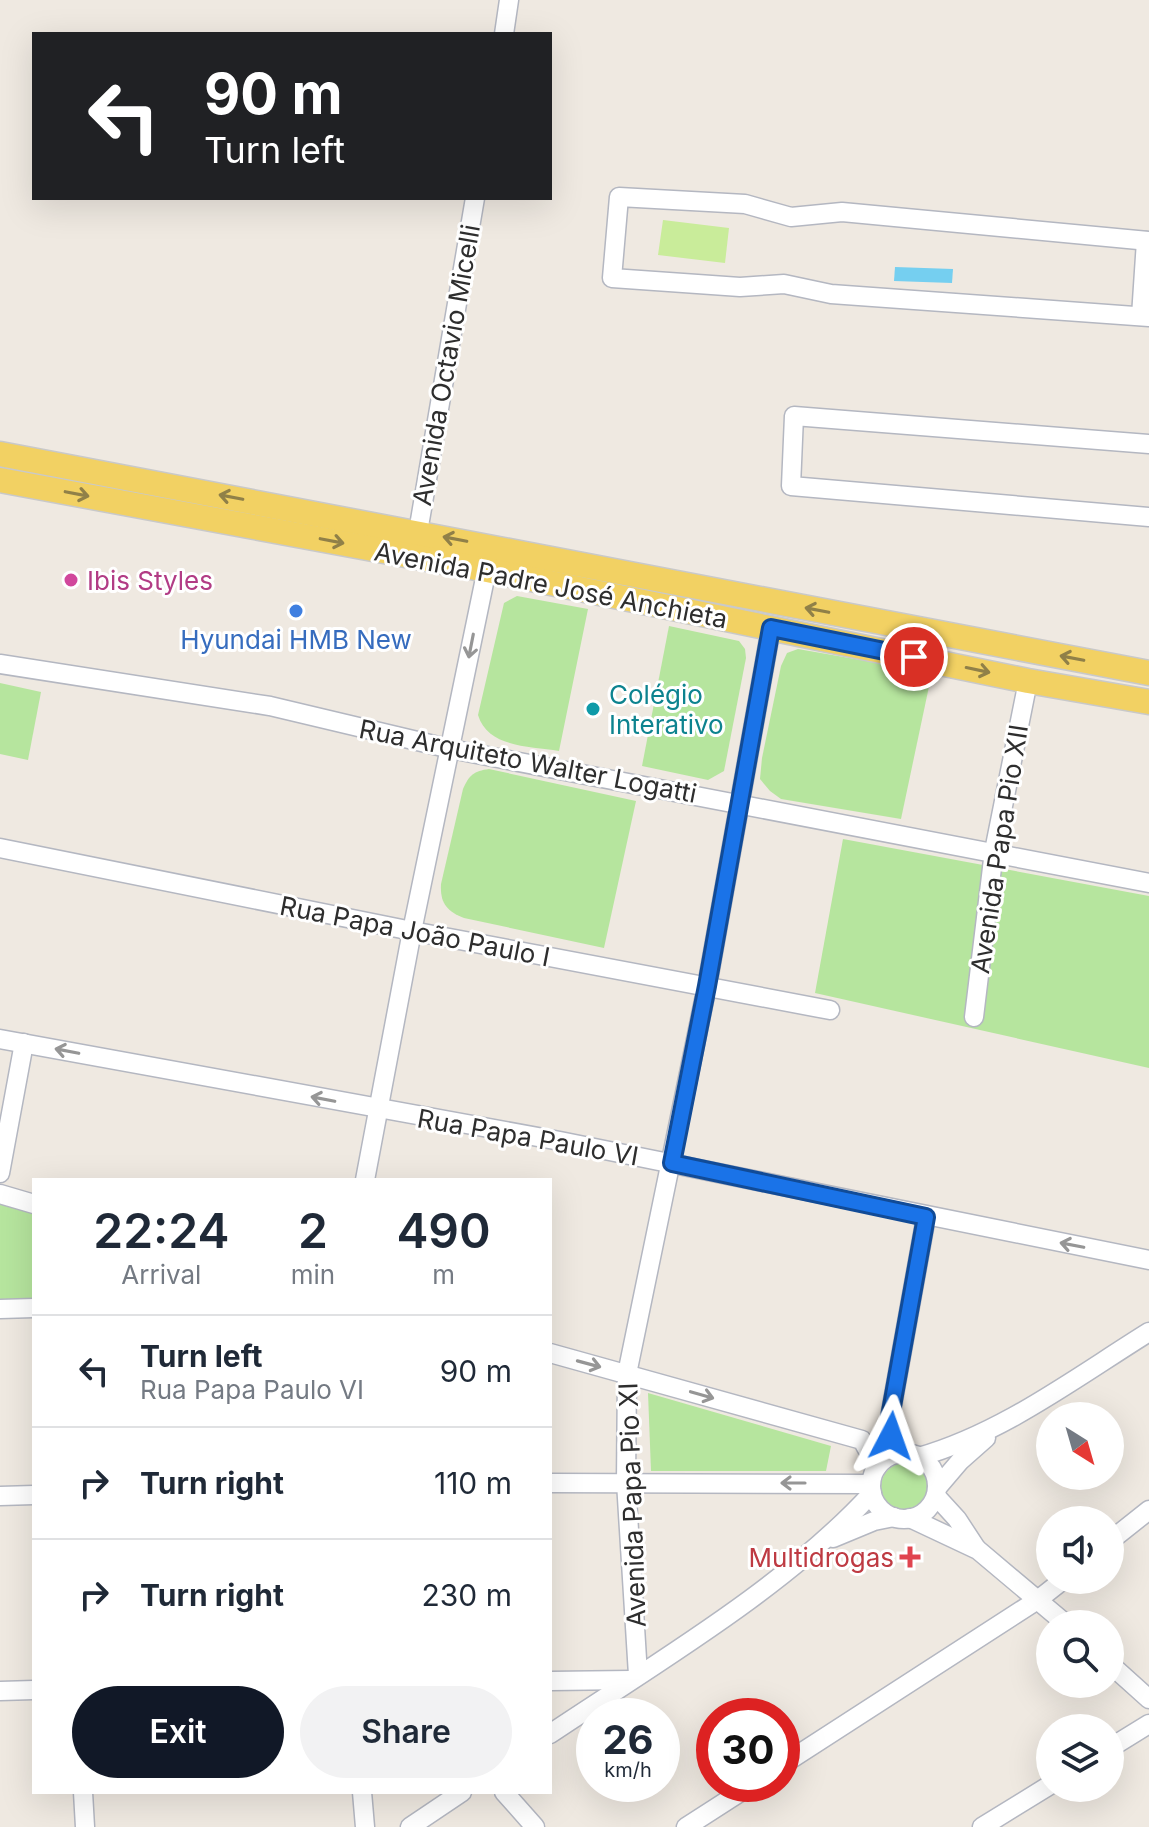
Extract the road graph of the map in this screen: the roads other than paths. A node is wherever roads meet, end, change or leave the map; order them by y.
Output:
1 (509, 0) edge
2 (504, 32) edge
3 (475, 200) edge
4 (1148, 241) edge
5 (1145, 317) edge
6 (1149, 444) edge
7 (0, 454) edge
8 (0, 480) edge
9 (1149, 517) edge
10 (418, 532) junction
11 (489, 558) junction
12 (771, 628) junction
13 (0, 664) edge
14 (1149, 673) edge
15 (1028, 681) junction
16 (1149, 702) edge
17 (451, 749) junction
18 (739, 803) junction
19 (0, 848) edge
20 (994, 851) junction
21 (1149, 883) edge
22 (412, 931) junction
23 (707, 986) junction
24 (830, 1010) dead end
25 (974, 1017) dead end
26 (0, 1039) edge
27 (24, 1043) junction
28 (378, 1110) junction
29 (672, 1163) junction
30 (0, 1173) edge
31 (365, 1178) edge
32 (0, 1194) edge
33 (32, 1203) edge
34 (926, 1217) junction
35 (1149, 1260) edge
36 (32, 1308) edge
37 (0, 1309) edge
38 (1149, 1332) edge
39 (552, 1354) edge
40 (627, 1374) junction
41 (1003, 1423) junction
42 (911, 1455) junction
43 (626, 1482) junction
44 (873, 1482) junction
45 (552, 1483) edge
46 (936, 1492) junction
47 (32, 1495) edge
48 (0, 1496) edge
49 (1149, 1510) edge
50 (902, 1518) junction
51 (1124, 1530) edge
52 (820, 1543) junction
53 (978, 1550) junction
54 (1045, 1594) edge
55 (1039, 1599) junction
56 (1051, 1610) edge
57 (634, 1677) junction
58 (1124, 1677) edge
59 (552, 1681) edge
60 (32, 1690) edge
61 (0, 1691) edge
62 (1149, 1699) edge
63 (1149, 1724) edge
64 (552, 1733) edge
65 (1124, 1739) edge
66 (800, 1753) edge
67 (83, 1794) edge
68 (362, 1794) edge
69 (459, 1794) edge
70 (506, 1794) edge
71 (1036, 1794) edge
72 (725, 1802) edge
73 (85, 1827) edge
74 (365, 1827) edge
75 (410, 1827) edge
76 (535, 1827) edge
77 (686, 1827) edge
78 (982, 1827) edge

1 - 2 street
3 - 10 street, Avenida Octavio Micelli
4 - 5 street
4 - 5 street
6 - 9 street
10 -> 7 main road, Avenida Padre José Anchieta
8 -> 11 main road, Avenida Padre José Anchieta
11 -> 10 main road, Avenida Padre José Anchieta
11 - 12 main road, Avenida Padre José Anchieta
14 -> 11 main road, Avenida Padre José Anchieta
11 -> 17 street
12 -> 15 main road, Avenida Padre José Anchieta
12 - 18 street, Avenida Papa Pio XI
13 - 17 street, Rua Arquiteto Walter Logatti
15 - 16 main road, Avenida Padre José Anchieta
15 - 20 street, Avenida Papa Pio XII
17 - 18 street, Rua Arquiteto Walter Logatti
17 - 22 street
18 - 20 street, Rua Arquiteto Walter Logatti
18 - 23 street, Avenida Papa Pio XI
19 - 22 street, Rua Papa João Paulo I
20 - 21 street, Rua Arquiteto Walter Logatti
20 - 25 street, Avenida Papa Pio XII
22 - 23 street, Rua Papa João Paulo I
22 - 28 street
23 - 24 street, Rua Papa João Paulo I
23 - 29 street, Avenida Papa Pio XI
26 - 27 street, Rua Papa Paulo VI
28 -> 27 street, Rua Papa Paulo VI
27 - 30 street
28 - 29 street, Rua Papa Paulo VI
28 - 31 street
29 - 34 street, Rua Papa Paulo VI
29 - 40 street, Avenida Papa Pio XI
32 - 33 street
35 -> 34 street, Rua Papa Paulo VI
34 - 42 street
36 - 37 street
38 - 41 street
39 -> 40 street
40 - 43 street, Avenida Papa Pio XI
40 -> 44 street
41 - 42 street
41 - 46 street
42 - 44 street
42 - 46 street
44 -> 43 street
43 - 45 street
43 - 57 street, Avenida Papa Pio XI
44 - 50 street
44 - 52 street
46 - 50 street
46 - 53 street
47 - 48 street
49 - 51 street
50 - 52 street
50 - 53 street
52 - 57 street
53 - 55 street
54 - 55 street
55 - 56 street
55 - 66 street
57 - 59 street
57 - 64 street
58 - 62 street
60 - 61 street
63 - 65 street
67 - 73 street
68 - 74 street
69 - 75 street
70 - 76 street
71 - 78 street
72 - 77 street

